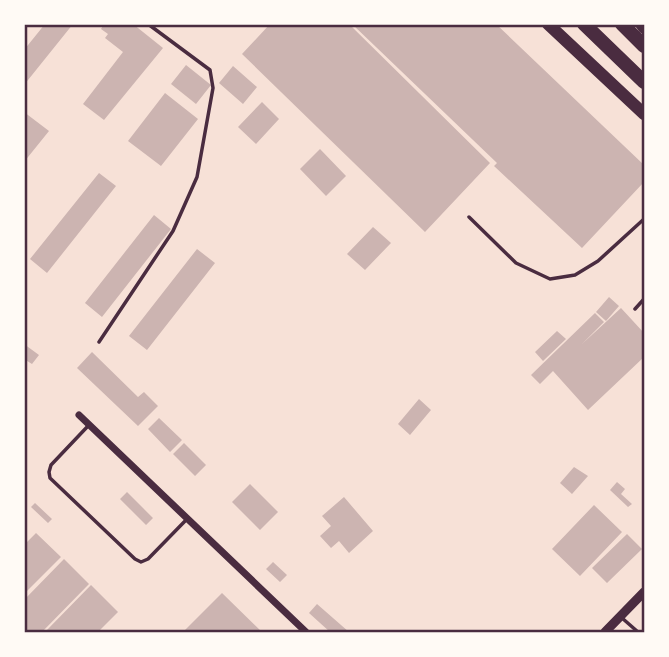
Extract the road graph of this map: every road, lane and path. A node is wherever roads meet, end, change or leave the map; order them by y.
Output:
1 (148, 24) edge
2 (548, 24) edge
3 (584, 24) edge
4 (622, 24) edge
5 (645, 46) edge
6 (645, 82) edge
7 (645, 114) edge
8 (469, 217) dead end
9 (645, 219) edge
10 (645, 299) edge
11 (635, 309) dead end
12 (99, 342) dead end
13 (79, 415) dead end
14 (89, 425) junction
15 (187, 519) junction
16 (645, 592) edge
17 (621, 616) junction
18 (306, 632) edge
19 (605, 632) edge
20 (638, 632) edge

1 - 12 lane
2 - 7 main road
3 - 6 highway
4 - 5 highway
8 - 9 lane
10 - 11 lane
13 - 14 street
14 - 15 street
14 - 15 lane
15 - 18 street
16 - 17 street
17 - 19 street
17 - 20 lane

